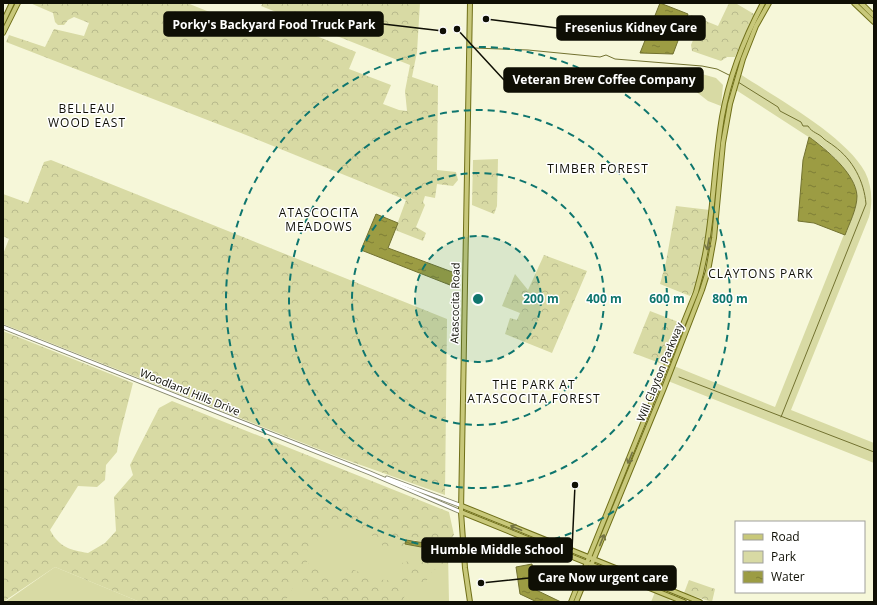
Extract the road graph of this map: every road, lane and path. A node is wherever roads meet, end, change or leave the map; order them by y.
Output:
1 (12, 3) edge
2 (18, 3) edge
3 (470, 3) edge
4 (763, 3) edge
5 (769, 3) edge
6 (854, 3) edge
7 (861, 3) edge
8 (874, 16) edge
9 (3, 22) edge
10 (874, 22) edge
11 (3, 33) edge
12 (741, 57) junction
13 (720, 148) junction
14 (714, 220) junction
15 (704, 263) junction
16 (709, 264) junction
17 (3, 327) edge
18 (680, 339) junction
19 (643, 432) junction
20 (370, 473) junction
21 (624, 473) junction
22 (629, 474) junction
23 (462, 506) junction
24 (461, 512) junction
25 (544, 539) junction
26 (541, 544) junction
27 (589, 558) junction
28 (594, 560) junction
29 (587, 562) junction
30 (592, 565) junction
31 (470, 602) edge
32 (571, 602) edge
33 (576, 602) edge
34 (684, 602) edge
35 (700, 602) edge

1 - 9 main road
2 - 11 main road
3 - 23 main road, Atascocita Road
4 - 12 main road, Will Clayton Parkway
5 - 12 main road, Will Clayton Parkway
6 - 10 main road
7 - 8 main road
12 - 13 main road, Will Clayton Parkway
12 - 13 main road, Will Clayton Parkway
13 - 14 main road, Will Clayton Parkway
14 -> 15 main road, Will Clayton Parkway
14 - 16 main road, Will Clayton Parkway
15 - 16 main road
15 - 18 main road, Will Clayton Parkway
16 - 18 main road, Will Clayton Parkway
17 - 20 street, Woodland Hills Drive
18 - 19 main road, Will Clayton Parkway
19 -> 21 main road, Will Clayton Parkway
19 - 22 main road, Will Clayton Parkway
20 - 23 street, Woodland Hills Drive
20 - 24 street, Woodland Hills Drive
21 - 22 main road
21 - 27 main road, Will Clayton Parkway
28 -> 22 main road, Will Clayton Parkway
23 - 24 main road, Atascocita Road
25 -> 23 main road, Woodland Hills Drive
24 - 26 main road, Woodland Hills Drive
24 - 31 main road, Atascocita Road
25 - 26 main road
25 - 27 main road, Woodland Hills Drive
26 - 29 main road, Woodland Hills Drive
27 - 28 main road, Woodland Hills Drive
27 - 29 main road, Will Clayton Parkway
28 - 30 main road, Will Clayton Parkway
28 - 35 main road, Woodland Hills Drive
29 - 30 main road, Woodland Hills Drive
29 - 32 main road, Will Clayton Parkway
30 - 33 main road, Will Clayton Parkway
30 - 34 main road, Woodland Hills Drive

